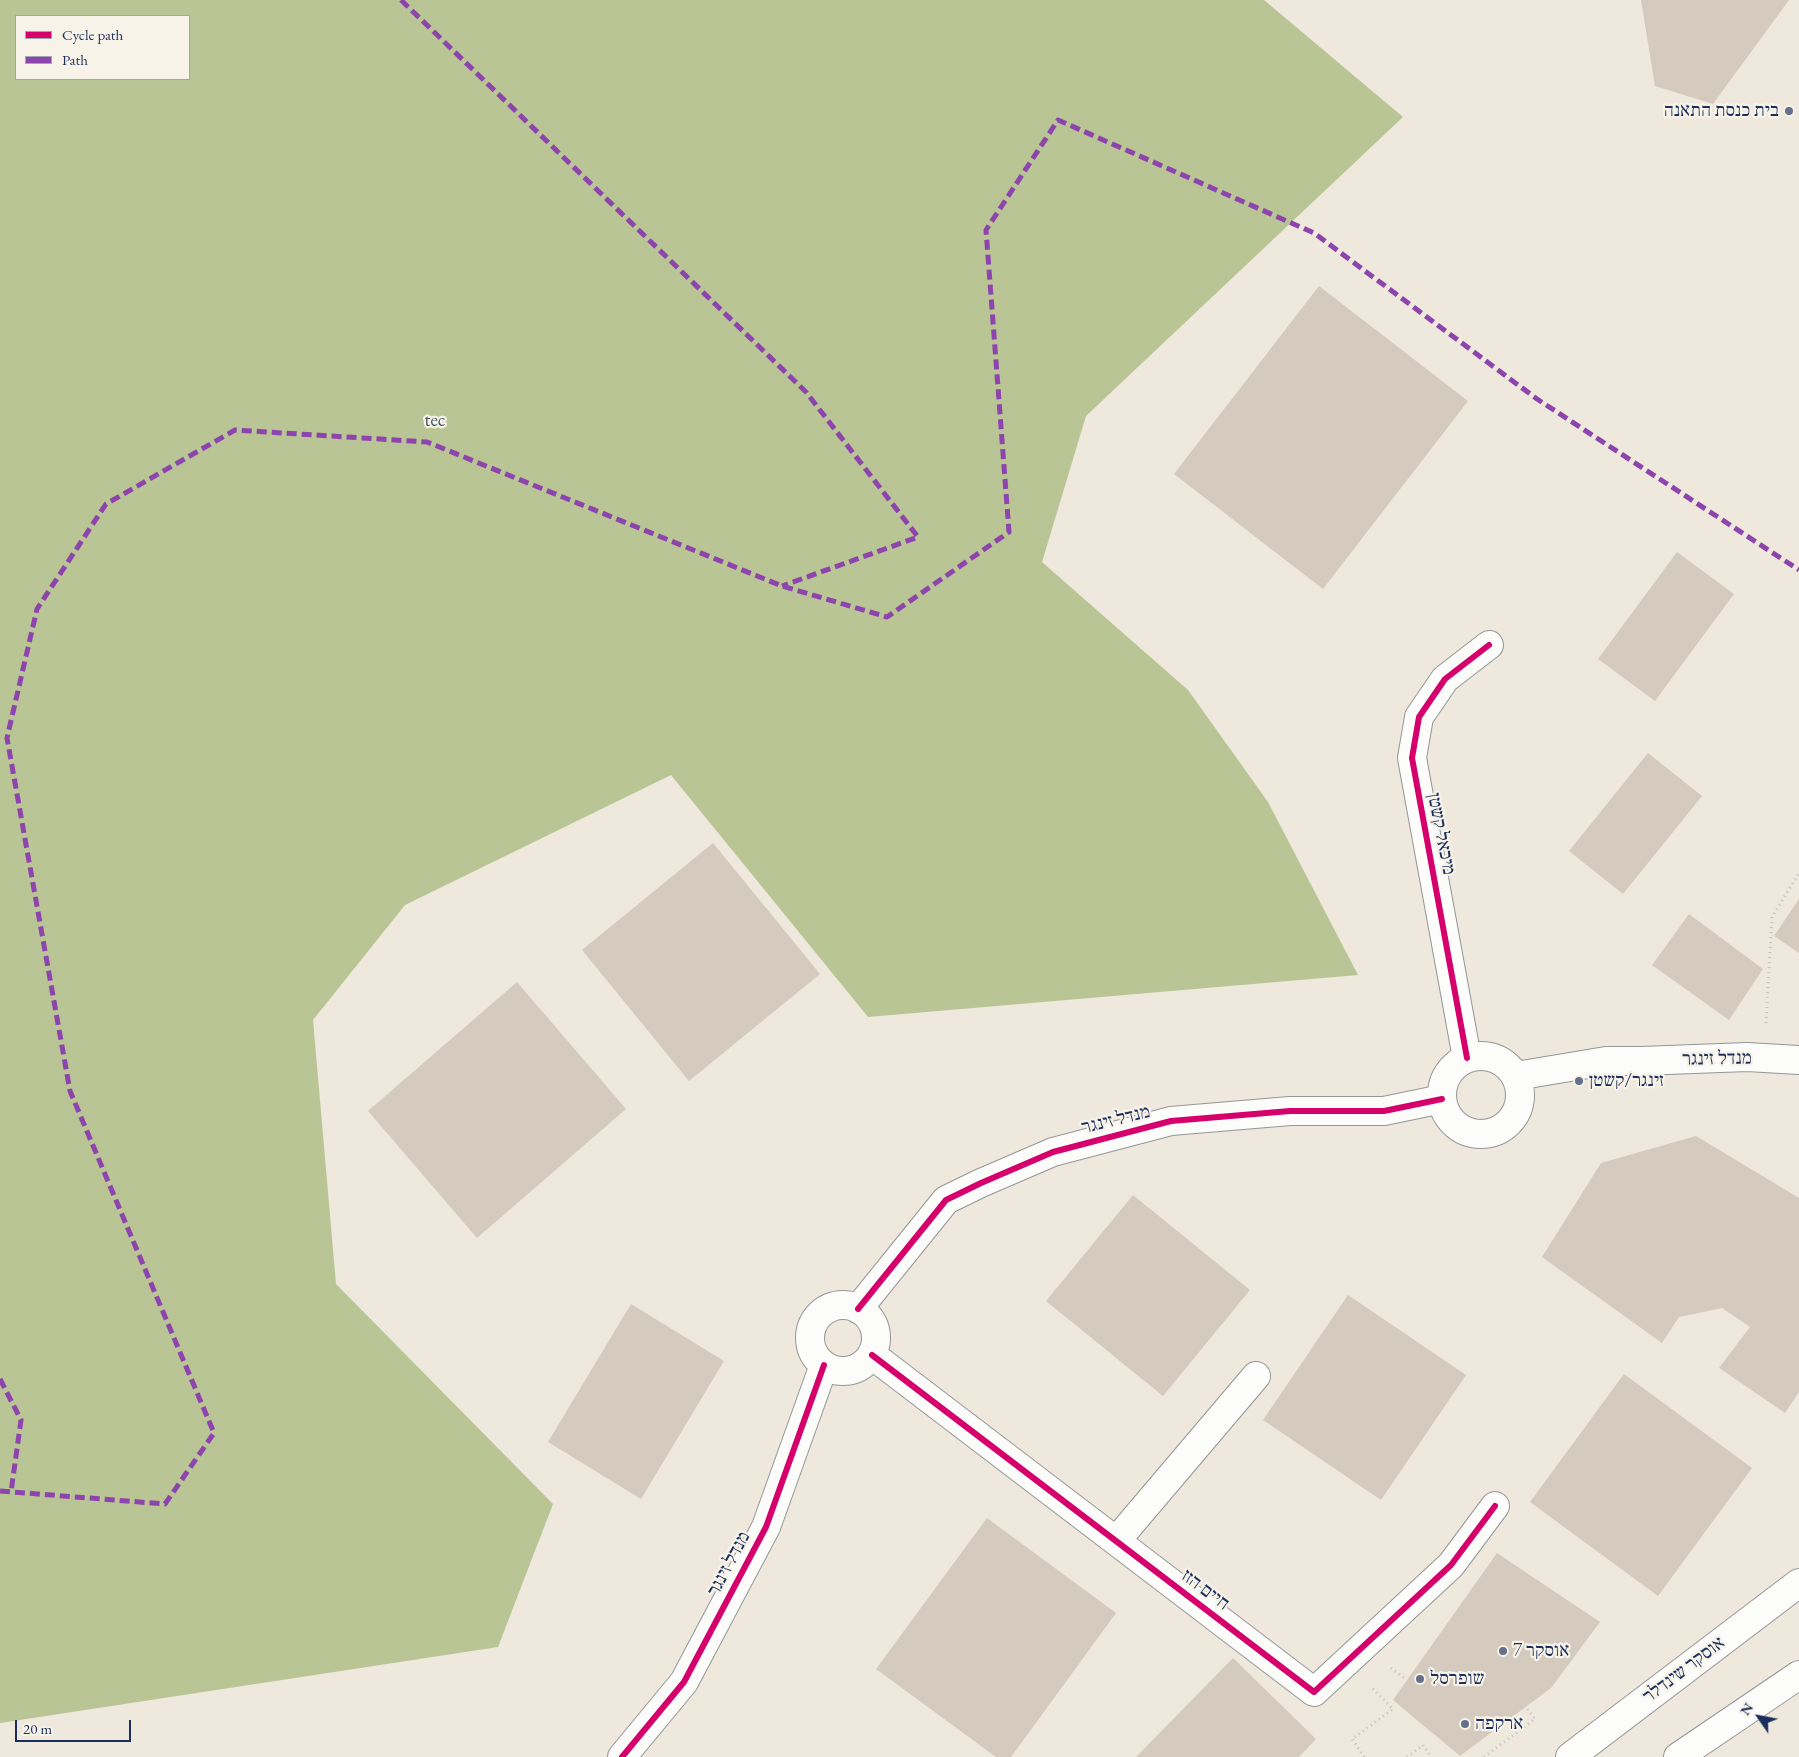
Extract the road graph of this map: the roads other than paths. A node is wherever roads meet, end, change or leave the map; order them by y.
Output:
1 (1489, 645) dead end
2 (1467, 1058) junction
3 (1799, 1060) edge
4 (1516, 1076) junction
5 (1442, 1099) junction
6 (858, 1309) junction
7 (872, 1355) junction
8 (824, 1365) junction
9 (1256, 1376) dead end
10 (1496, 1506) dead end
11 (1116, 1541) junction
12 (1799, 1583) edge
13 (1799, 1675) edge
14 (622, 1757) edge
15 (1570, 1757) edge
16 (1678, 1757) edge

1 - 2 street, מיכאל קשטן
2 - 4 street
2 - 5 street
3 - 4 street, מנדל זינגר
4 - 5 street
5 - 6 street, מנדל זינגר
6 - 7 street
6 - 8 street
7 - 8 street
7 - 11 street, חיים הזז
8 - 14 street, מנדל זינגר
9 - 11 street
10 - 11 street, חיים הזז
12 - 15 street, אוסקר שינדלר
13 - 16 street

